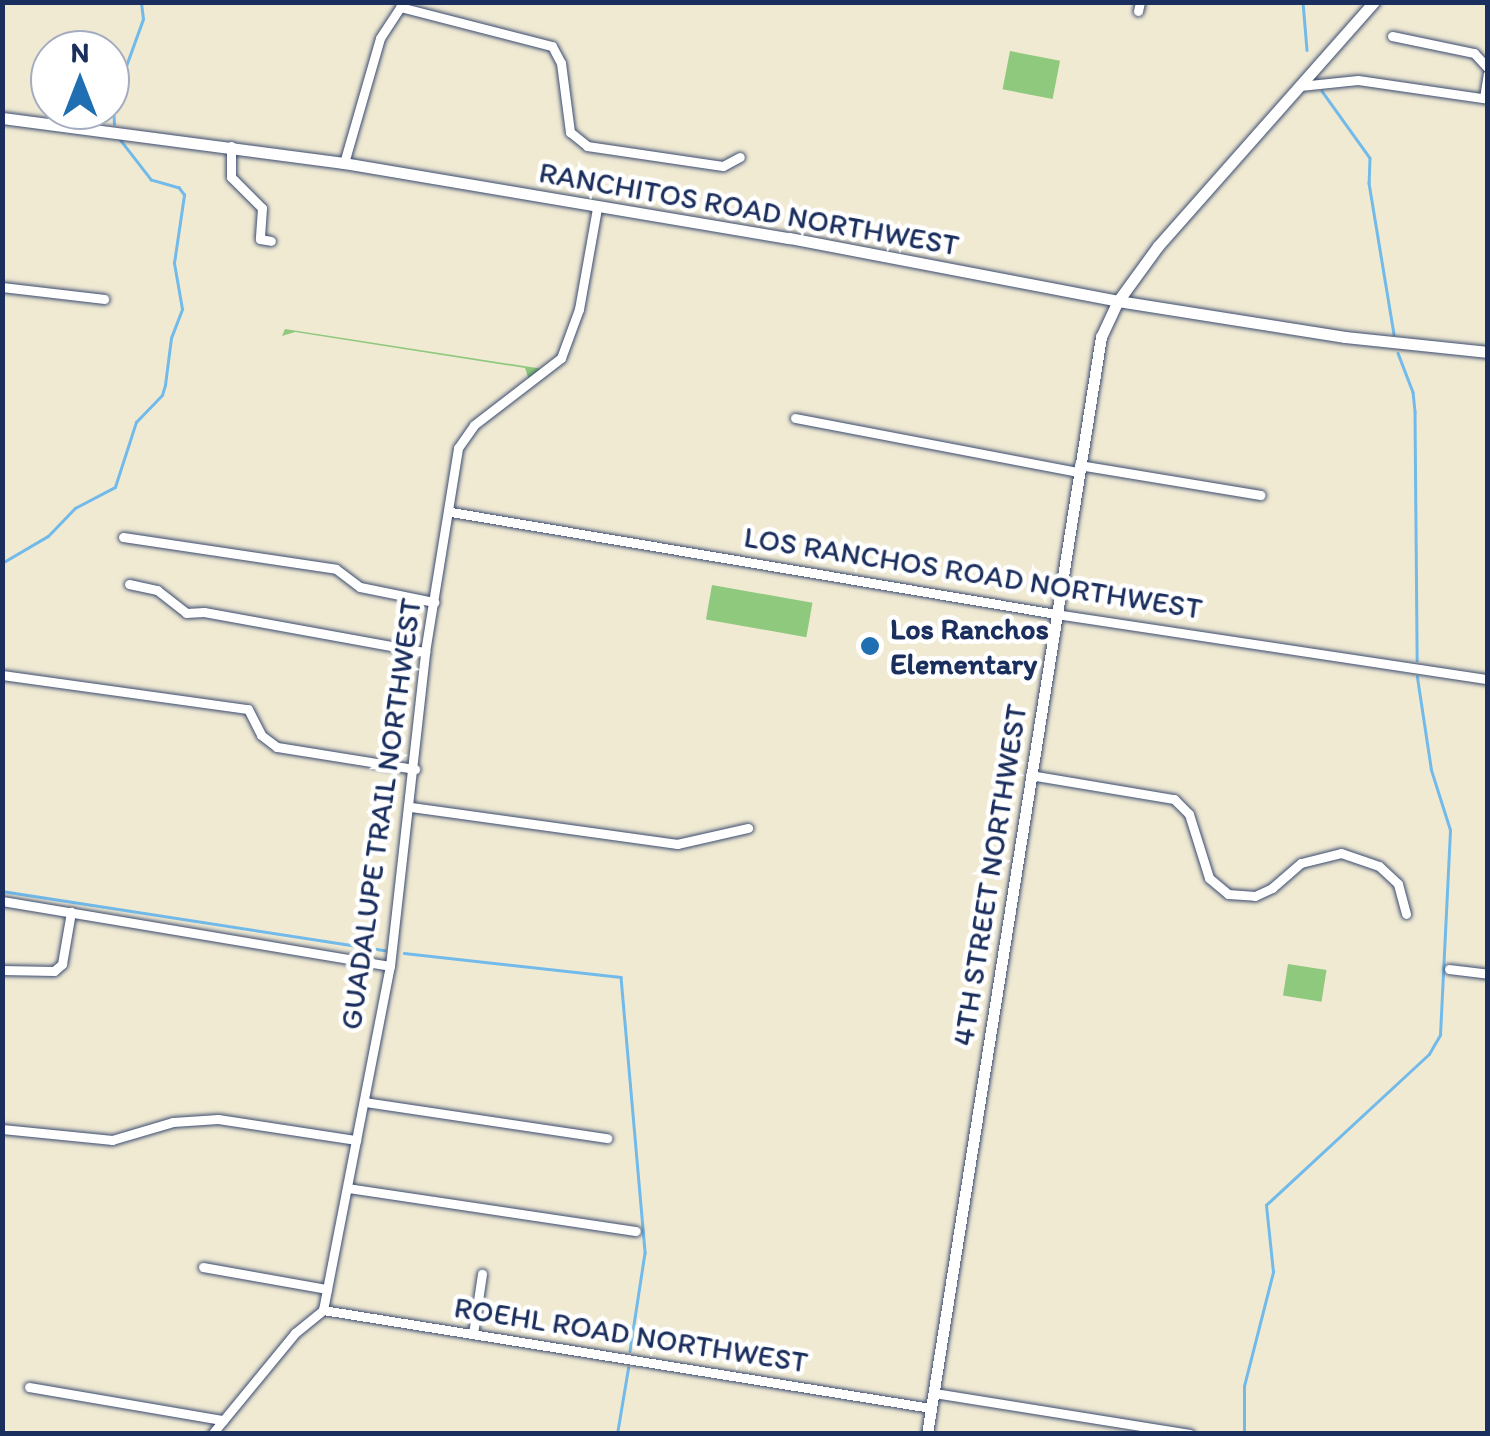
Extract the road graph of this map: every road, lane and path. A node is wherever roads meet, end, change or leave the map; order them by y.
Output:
1 (1374, 2) edge
2 (402, 5) edge
3 (1392, 36) dead end
4 (1488, 70) edge
5 (1300, 86) junction
6 (1486, 98) edge
7 (2, 118) edge
8 (231, 146) junction
9 (740, 157) dead end
10 (344, 164) junction
11 (597, 208) junction
12 (271, 240) dead end
13 (2, 287) edge
14 (104, 298) dead end
15 (1118, 301) junction
16 (1488, 352) edge
17 (795, 418) dead end
18 (1078, 468) junction
19 (1260, 495) dead end
20 (451, 512) junction
21 (123, 537) dead end
22 (129, 584) dead end
23 (434, 602) junction
24 (1056, 614) junction
25 (425, 652) junction
26 (2, 676) edge
27 (1488, 678) edge
28 (415, 769) junction
29 (1030, 775) junction
30 (411, 807) junction
31 (748, 828) dead end
32 (2, 901) edge
33 (71, 912) junction
34 (1406, 914) dead end
35 (390, 966) junction
36 (1449, 968) dead end
37 (2, 970) edge
38 (1488, 974) edge
39 (365, 1102) junction
40 (2, 1129) edge
41 (606, 1138) dead end
42 (356, 1140) junction
43 (348, 1188) junction
44 (636, 1232) dead end
45 (203, 1267) dead end
46 (482, 1274) dead end
47 (327, 1289) junction
48 (323, 1310) junction
49 (473, 1334) junction
50 (29, 1387) dead end
51 (934, 1393) junction
52 (931, 1408) junction
53 (224, 1420) junction
54 (212, 1434) edge
55 (928, 1434) edge
56 (1190, 1434) edge

1 - 5 main road, 4TH STREET NORTHWEST
2 - 9 street
2 - 10 street
3 - 4 street
4 - 6 street
5 - 6 street
5 - 15 main road, 4TH STREET NORTHWEST
7 - 8 main road, RANCHITOS ROAD NORTHWEST
8 - 10 main road, RANCHITOS ROAD NORTHWEST
8 - 12 street
10 - 11 main road, RANCHITOS ROAD NORTHWEST
11 - 15 main road, RANCHITOS ROAD NORTHWEST
11 - 20 street, GUADALUPE TRAIL NORTHWEST
13 - 14 street
15 - 16 main road, RANCHITOS ROAD NORTHWEST
15 - 18 main road, 4TH STREET NORTHWEST
17 - 18 street
18 - 19 street
18 - 24 main road, 4TH STREET NORTHWEST
20 - 23 street, GUADALUPE TRAIL NORTHWEST
20 - 24 street, LOS RANCHOS ROAD NORTHWEST
21 - 23 street
22 - 25 street
23 - 25 street, GUADALUPE TRAIL NORTHWEST
24 - 27 street, LOS RANCHOS ROAD NORTHWEST
24 - 29 main road, 4TH STREET NORTHWEST
25 - 28 street, GUADALUPE TRAIL NORTHWEST
26 - 28 street
28 - 30 street, GUADALUPE TRAIL NORTHWEST
29 - 34 street
29 - 51 main road, 4TH STREET NORTHWEST
30 - 31 street
30 - 35 street, GUADALUPE TRAIL NORTHWEST
32 - 33 street
33 - 35 street
33 - 37 street
35 - 39 street, GUADALUPE TRAIL NORTHWEST
36 - 38 street
39 - 41 street
39 - 42 street, GUADALUPE TRAIL NORTHWEST
40 - 42 street
42 - 43 street, GUADALUPE TRAIL NORTHWEST
43 - 44 street
43 - 47 street, GUADALUPE TRAIL NORTHWEST
45 - 47 street
46 - 49 street
47 - 48 street, GUADALUPE TRAIL NORTHWEST
48 - 49 street, ROEHL ROAD NORTHWEST
48 - 53 street
49 - 52 street, ROEHL ROAD NORTHWEST
50 - 53 street
51 - 52 main road, 4TH STREET NORTHWEST
51 - 56 street
52 - 55 main road, 4TH STREET NORTHWEST
53 - 54 street

